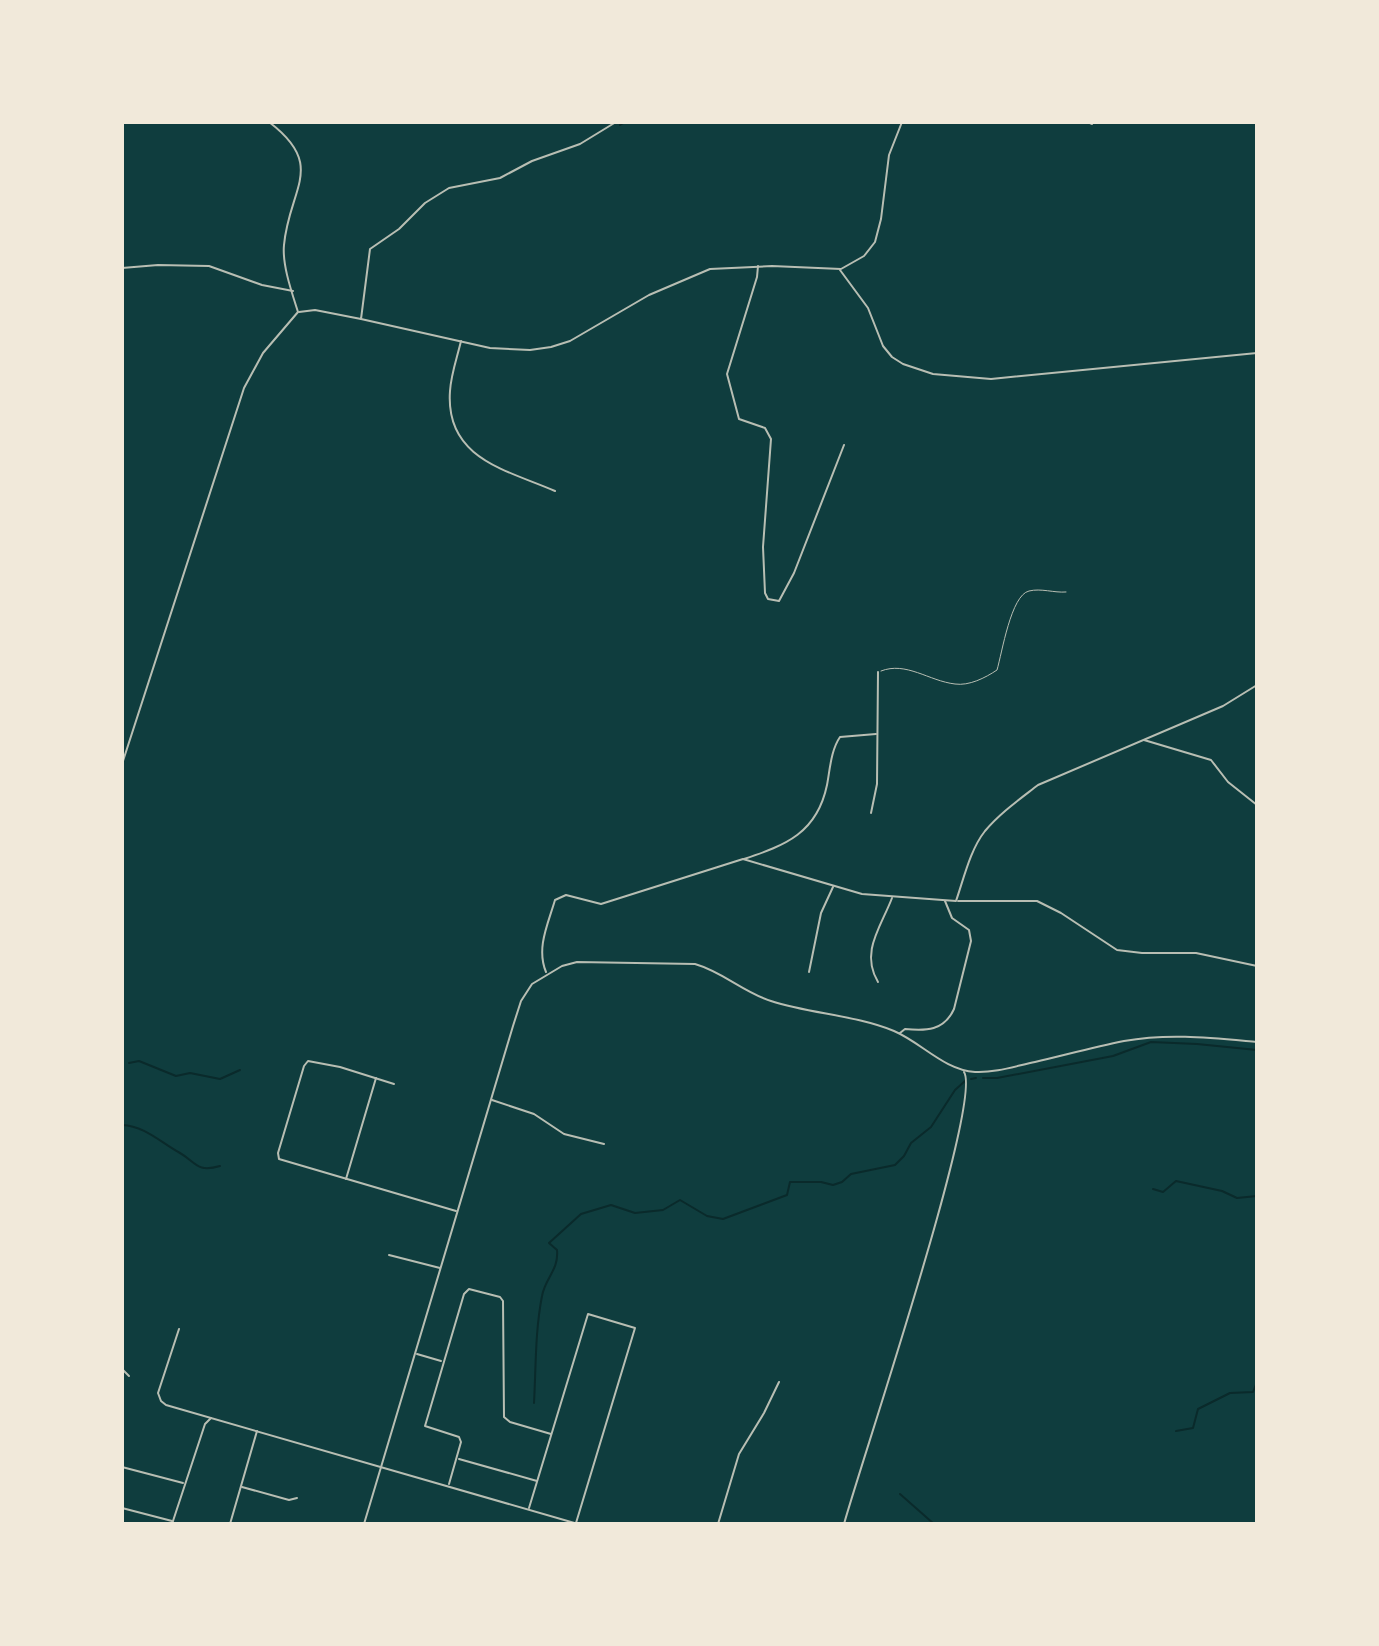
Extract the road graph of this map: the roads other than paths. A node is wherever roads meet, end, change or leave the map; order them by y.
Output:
1 (269, 122) edge
2 (616, 122) edge
3 (902, 122) edge
4 (758, 266) junction
5 (122, 268) edge
6 (840, 269) junction
7 (293, 291) junction
8 (298, 312) junction
9 (361, 319) junction
10 (461, 341) junction
11 (1257, 353) edge
12 (844, 445) dead end
13 (555, 491) dead end
14 (1066, 592) dead end
15 (878, 672) joint
16 (1257, 685) edge
17 (876, 734) junction
18 (1143, 740) junction
19 (122, 764) edge
20 (1257, 805) edge
21 (871, 813) dead end
22 (743, 859) junction
23 (833, 886) junction
24 (892, 898) junction
25 (945, 901) junction
26 (956, 901) junction
27 (1257, 966) edge
28 (809, 972) dead end
29 (546, 973) junction
30 (878, 982) dead end
31 (899, 1033) junction
32 (1257, 1042) edge
33 (963, 1070) junction
34 (376, 1078) junction
35 (394, 1084) dead end
36 (491, 1099) junction
37 (604, 1144) dead end
38 (346, 1180) junction
39 (458, 1212) junction
40 (389, 1255) dead end
41 (441, 1268) junction
42 (179, 1329) dead end
43 (416, 1354) junction
44 (443, 1362) junction
45 (122, 1369) edge
46 (129, 1376) dead end
47 (779, 1382) dead end
48 (211, 1418) junction
49 (257, 1430) junction
50 (551, 1434) junction
51 (458, 1458) junction
52 (381, 1466) junction
53 (122, 1467) edge
54 (537, 1481) junction
55 (184, 1484) junction
56 (449, 1485) junction
57 (241, 1487) junction
58 (297, 1498) dead end
59 (122, 1508) edge
60 (529, 1510) junction
61 (172, 1523) edge
62 (230, 1524) edge
63 (364, 1524) edge
64 (577, 1524) edge
65 (718, 1524) edge
66 (844, 1524) edge

1 - 7 street
2 - 9 street
3 - 6 street
4 - 6 street
4 - 10 street
4 - 12 street
5 - 7 street
6 - 11 street
7 - 8 street
8 - 9 street
8 - 19 street
9 - 10 street
10 - 13 street
14 - 15 lane
15 - 17 street
16 - 18 street
17 - 21 street
17 - 22 street
18 - 20 street
18 - 26 street
22 - 23 street
22 - 29 street
23 - 24 street
23 - 28 street
24 - 25 street
24 - 30 street
25 - 26 street
25 - 31 street
26 - 27 street
29 - 31 street
29 - 36 street
31 - 33 street
32 - 33 street
33 - 66 street
34 - 35 street
34 - 38 street
34 - 38 street
36 - 37 street
36 - 39 street
38 - 39 street
39 - 41 street
40 - 41 street
41 - 43 street
42 - 48 street
43 - 44 street
43 - 52 street
44 - 50 street
44 - 51 street
45 - 46 street
47 - 65 street
48 - 49 street
48 - 55 street
49 - 52 street
49 - 57 street
50 - 54 street
50 - 64 street
51 - 54 street
51 - 56 street
52 - 56 street
52 - 63 street
53 - 55 street
54 - 60 street
55 - 61 street
56 - 60 street
57 - 58 street
57 - 62 street
59 - 61 street
60 - 64 street

